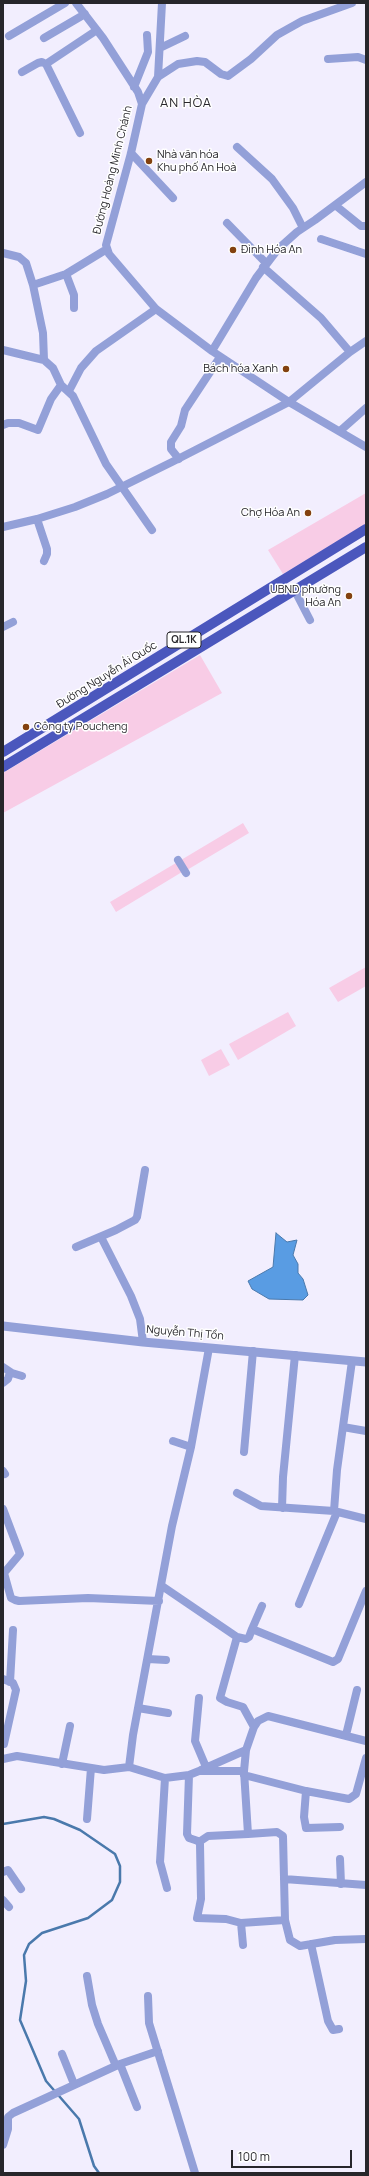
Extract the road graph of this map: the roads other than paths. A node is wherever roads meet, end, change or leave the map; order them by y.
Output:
1 (65, 3) edge
2 (76, 3) edge
3 (162, 3) edge
4 (352, 3) edge
5 (85, 14) junction
6 (97, 30) junction
7 (148, 35) dead end
8 (9, 36) dead end
9 (185, 36) dead end
10 (44, 38) dead end
11 (160, 48) junction
12 (328, 59) dead end
13 (366, 60) edge
14 (46, 64) junction
15 (22, 72) dead end
16 (158, 77) junction
17 (134, 87) junction
18 (142, 104) junction
19 (80, 133) dead end
20 (237, 147) dead end
21 (131, 153) junction
22 (366, 182) edge
23 (173, 198) dead end
24 (335, 205) junction
25 (227, 223) dead end
26 (366, 226) edge
27 (303, 228) junction
28 (321, 239) dead end
29 (107, 249) junction
30 (3, 253) edge
31 (366, 254) edge
32 (264, 265) junction
33 (66, 274) junction
34 (33, 286) junction
35 (74, 308) dead end
36 (156, 309) junction
37 (366, 342) edge
38 (3, 350) edge
39 (212, 351) junction
40 (350, 352) junction
41 (220, 357) junction
42 (44, 360) junction
43 (61, 385) junction
44 (69, 391) junction
45 (289, 402) junction
46 (366, 408) edge
47 (3, 426) edge
48 (340, 431) junction
49 (366, 447) edge
50 (179, 459) junction
51 (123, 486) junction
52 (37, 519) junction
53 (3, 527) edge
54 (366, 529) edge
55 (152, 530) dead end
56 (366, 548) edge
57 (44, 561) dead end
58 (295, 591) junction
59 (310, 620) dead end
60 (13, 622) dead end
61 (3, 627) edge
62 (3, 752) edge
63 (3, 767) edge
64 (178, 860) dead end
65 (186, 873) dead end
66 (145, 1170) dead end
67 (101, 1237) junction
68 (76, 1247) dead end
69 (3, 1326) edge
70 (143, 1342) junction
71 (209, 1348) junction
72 (253, 1351) junction
73 (295, 1355) junction
74 (352, 1361) junction
75 (366, 1362) edge
76 (6, 1370) edge
77 (22, 1376) dead end
78 (3, 1383) edge
79 (343, 1427) junction
80 (366, 1431) edge
81 (173, 1441) dead end
82 (191, 1447) junction
83 (244, 1452) dead end
84 (237, 1493) dead end
85 (282, 1508) junction
86 (3, 1509) edge
87 (336, 1511) junction
88 (366, 1519) edge
89 (4, 1570) edge
90 (162, 1586) junction
91 (366, 1591) edge
92 (159, 1601) junction
93 (299, 1604) dead end
94 (262, 1606) dead end
95 (252, 1629) junction
96 (13, 1630) dead end
97 (237, 1637) junction
98 (148, 1659) junction
99 (166, 1660) dead end
100 (6, 1680) edge
101 (357, 1690) dead end
102 (199, 1698) dead end
103 (138, 1708) junction
104 (168, 1713) dead end
105 (70, 1726) dead end
106 (254, 1727) junction
107 (346, 1736) junction
108 (366, 1741) edge
109 (3, 1744) edge
110 (246, 1750) junction
111 (4, 1758) edge
112 (366, 1758) edge
113 (62, 1764) junction
114 (129, 1767) junction
115 (91, 1768) junction
116 (203, 1769) junction
117 (244, 1773) junction
118 (189, 1775) junction
119 (165, 1778) junction
120 (306, 1791) junction
121 (87, 1819) dead end
122 (340, 1826) dead end
123 (248, 1834) junction
124 (199, 1842) junction
125 (340, 1859) dead end
126 (3, 1872) edge
127 (284, 1879) junction
128 (341, 1884) junction
129 (366, 1885) edge
130 (167, 1888) dead end
131 (20, 1889) dead end
132 (3, 1900) edge
133 (9, 1907) dead end
134 (285, 1920) junction
135 (241, 1923) junction
136 (366, 1939) edge
137 (311, 1944) junction
138 (243, 1945) dead end
139 (87, 1976) dead end
140 (148, 1996) dead end
141 (339, 2029) dead end
142 (158, 2052) junction
143 (62, 2054) dead end
144 (118, 2065) junction
145 (74, 2084) junction
146 (137, 2107) dead end
147 (3, 2145) edge
148 (195, 2173) edge

1 - 8 street
2 - 5 street, Đường Hoàng Minh Chánh
3 - 11 street
4 - 16 street
5 - 6 street, Đường Hoàng Minh Chánh
5 - 10 street
6 - 14 street
6 - 17 street, Đường Hoàng Minh Chánh
7 - 17 street
9 - 11 street
11 - 16 street
12 - 13 street
14 - 15 street
14 - 19 street
16 - 18 street
17 - 18 street, Đường Hoàng Minh Chánh
18 - 21 street, Đường Hoàng Minh Chánh
20 - 27 street
21 - 23 street
21 - 29 street, Đường Hoàng Minh Chánh
22 - 24 street
24 - 26 street
24 - 27 street
25 - 32 street
27 - 32 street
28 - 31 street
29 - 33 street
29 - 36 street, Đường Hoàng Minh Chánh
30 - 34 street
32 - 39 street
32 - 40 street
33 - 34 street
33 - 35 street
34 - 42 street
36 - 39 street, Đường Hoàng Minh Chánh
36 - 44 street
37 - 40 street
38 - 42 street
39 - 41 street, Đường Hoàng Minh Chánh
40 - 45 street
41 - 45 street, Đường Hoàng Minh Chánh
41 - 50 street
42 - 43 street
43 - 44 street
43 - 47 street
44 - 51 street
45 - 48 street, Đường Hoàng Minh Chánh
45 - 50 street
46 - 48 street
48 - 49 street, Đường Hoàng Minh Chánh
50 - 51 street
51 - 52 street
51 - 55 street
52 - 53 street
52 - 57 street
54 - 62 main road, Đường Nguyễn Ái Quốc / QL.1K
56 - 58 main road, QL.1K
58 - 59 street
58 - 63 main road, QL.1K
60 - 61 street
64 - 65 street
66 - 67 street
67 - 68 street
67 - 70 street
69 - 70 street, Nguyễn Thị Tồn
70 - 71 street, Nguyễn Thị Tồn
71 - 72 street, Nguyễn Thị Tồn
71 - 82 street
72 - 73 street, Nguyễn Thị Tồn
72 - 83 street
73 - 74 street, Nguyễn Thị Tồn
73 - 85 street
74 - 75 street, Nguyễn Thị Tồn
74 - 79 street
76 - 77 street
76 - 78 street
79 - 80 street
79 - 87 street
81 - 82 street
82 - 90 street
84 - 85 street
85 - 87 street
86 - 89 street
87 - 88 street
87 - 93 street
89 - 92 street
90 - 92 street
90 - 97 street
91 - 95 street
92 - 98 street
94 - 95 street
95 - 97 street
96 - 100 street
97 - 106 street
98 - 99 street
98 - 103 street
100 - 109 street
101 - 107 street
102 - 116 street
103 - 104 street
103 - 114 street
105 - 113 street
106 - 107 street
106 - 110 street
107 - 108 street
109 - 111 street
110 - 116 street
110 - 117 street
111 - 113 street
112 - 120 street
113 - 115 street
114 - 115 street
114 - 119 street
115 - 121 street
116 - 117 street
116 - 118 street
117 - 120 street
117 - 123 street
118 - 119 street
118 - 124 street
119 - 130 street
120 - 122 street
123 - 124 street
123 - 127 street
124 - 135 street
125 - 128 street
126 - 131 street
127 - 128 street
127 - 134 street
128 - 129 street
132 - 133 street
134 - 135 street
134 - 137 street
135 - 138 street
136 - 137 street
137 - 141 street
139 - 144 street
140 - 142 street
142 - 144 street
142 - 148 street
143 - 145 street
144 - 145 street
144 - 146 street
145 - 147 street

